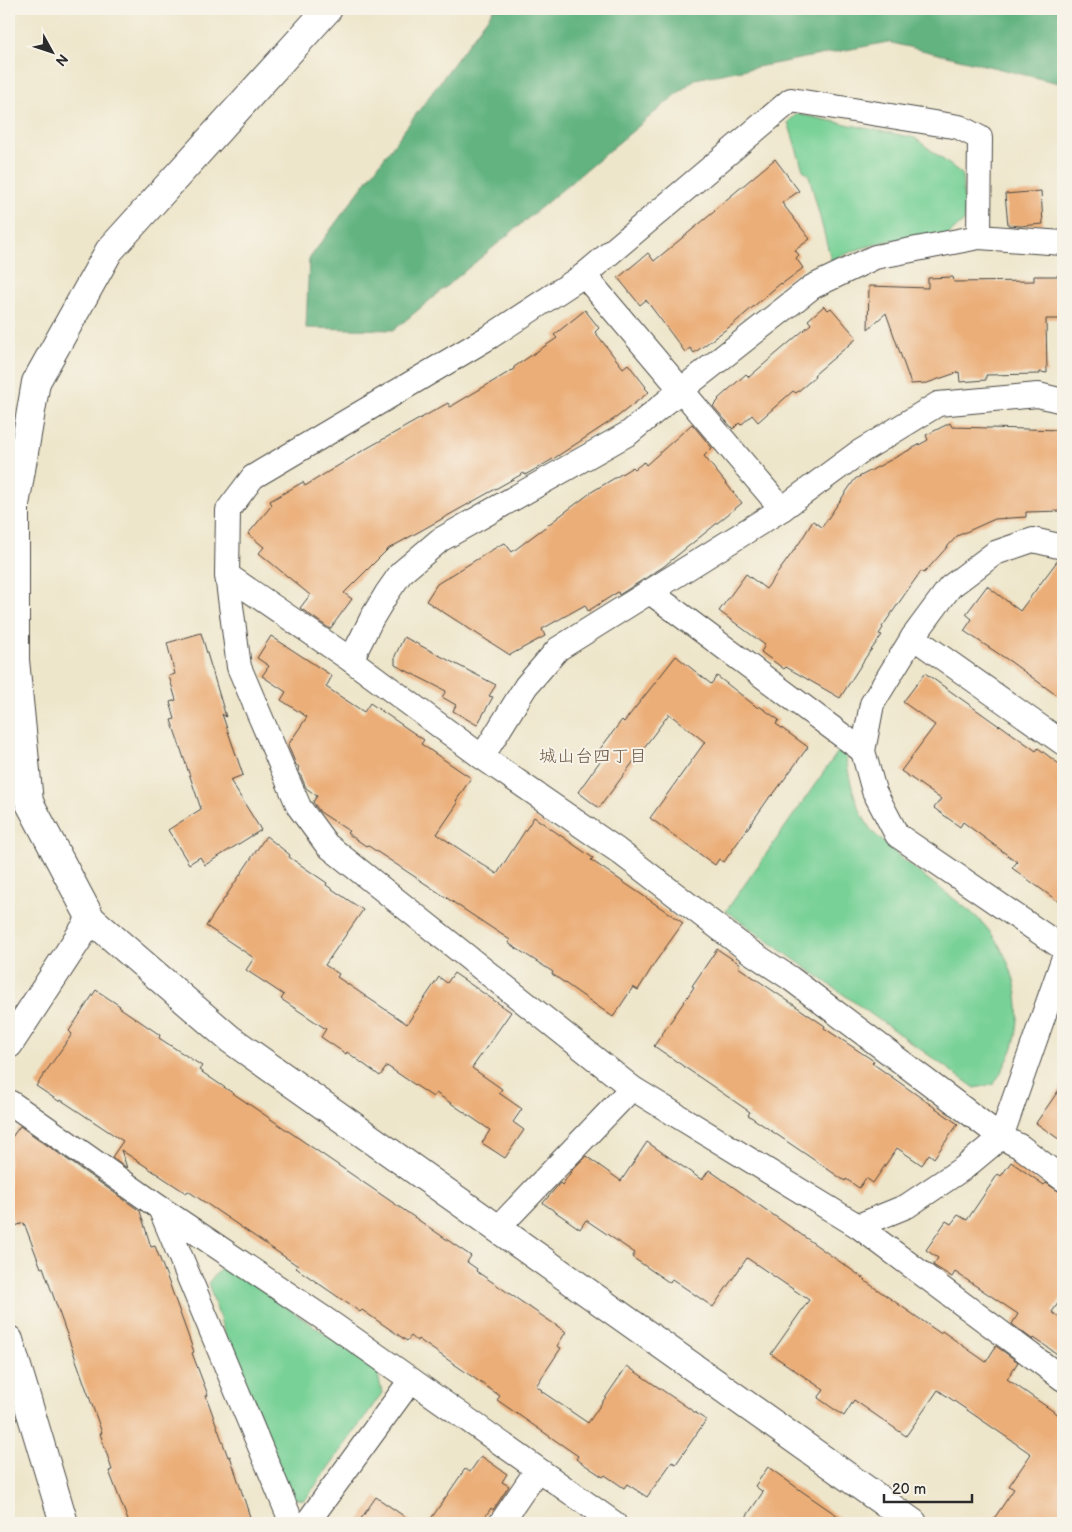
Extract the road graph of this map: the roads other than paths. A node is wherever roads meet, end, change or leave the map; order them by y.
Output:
1 (328, 9) edge
2 (979, 237) junction
3 (1063, 244) edge
4 (584, 275) junction
5 (681, 390) junction
6 (1063, 401) edge
7 (782, 509) junction
8 (1063, 546) edge
9 (227, 574) junction
10 (650, 592) junction
11 (913, 637) junction
12 (351, 660) junction
13 (1063, 743) edge
14 (863, 751) junction
15 (482, 757) junction
16 (91, 919) junction
17 (1063, 948) edge
18 (1063, 960) edge
19 (9, 1044) edge
20 (632, 1088) junction
21 (11, 1103) dead end
22 (1001, 1137) junction
23 (1063, 1179) edge
24 (160, 1208) junction
25 (858, 1226) junction
26 (498, 1228) junction
27 (9, 1340) edge
28 (1063, 1378) edge
29 (411, 1380) junction
30 (537, 1470) junction
31 (64, 1523) edge
32 (292, 1523) edge
33 (307, 1523) edge
34 (501, 1523) edge
35 (614, 1523) edge
36 (913, 1523) edge

1 - 16 street
2 - 3 street
2 - 4 street
2 - 5 street
4 - 5 street
4 - 9 street
5 - 7 street
5 - 12 street
6 - 7 street
7 - 10 street
8 - 11 street
9 - 12 street
9 - 20 street
10 - 14 street
10 - 15 street
11 - 13 street
11 - 14 street
12 - 15 street
14 - 17 street
15 - 22 street
16 - 19 street
16 - 26 street
18 - 22 street
20 - 25 street
20 - 26 street
21 - 24 street
22 - 23 street
22 - 25 street
24 - 29 street
24 - 32 street
25 - 28 street
26 - 36 street
27 - 31 street
29 - 30 street
29 - 33 street
30 - 34 street
30 - 35 street

